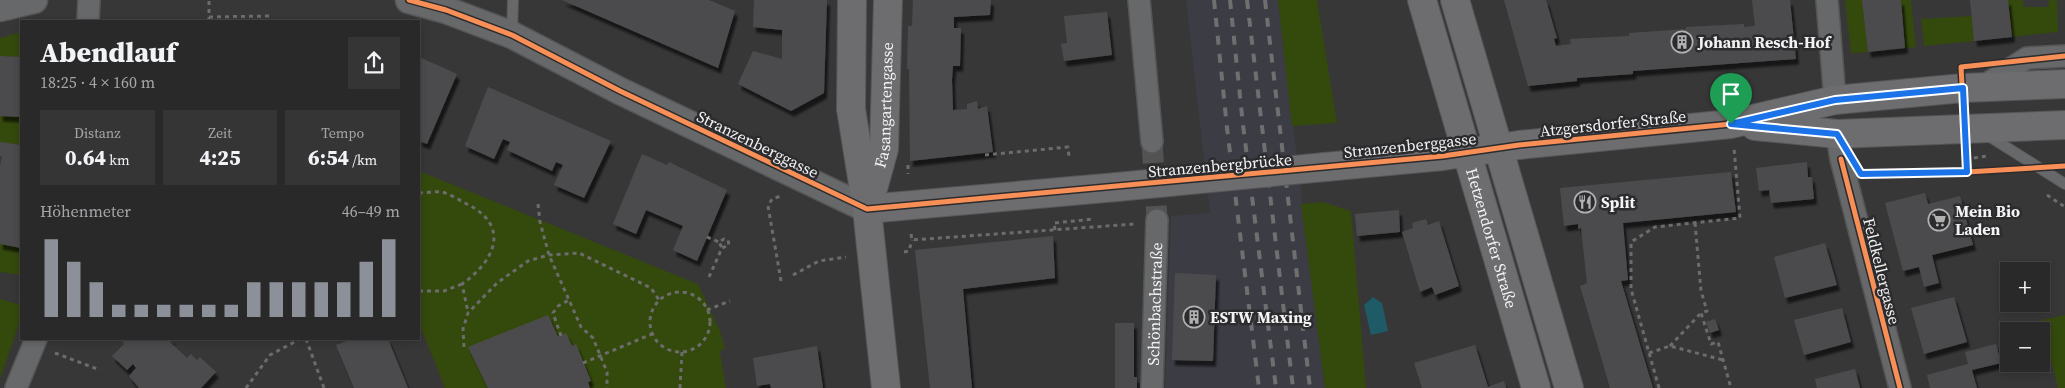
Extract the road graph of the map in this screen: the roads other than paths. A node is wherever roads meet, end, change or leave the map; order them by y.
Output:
1 (34, 0) edge
2 (88, 0) edge
3 (409, 0) edge
4 (513, 0) edge
5 (852, 0) edge
6 (888, 0) edge
7 (1139, 0) edge
8 (1422, 0) edge
9 (1455, 0) edge
10 (1826, 0) edge
11 (0, 8) edge
12 (88, 20) edge
13 (512, 36) junction
14 (2065, 56) edge
15 (2065, 84) edge
16 (1982, 87) junction
17 (1835, 100) junction
18 (1731, 124) junction
19 (2065, 125) edge
20 (1972, 128) junction
21 (1837, 134) junction
22 (1152, 142) tunnel mouth
23 (1498, 148) junction
24 (1466, 153) junction
25 (1325, 167) joint
26 (2065, 184) edge
27 (867, 209) junction
28 (1150, 222) tunnel mouth
29 (34, 342) edge
30 (16, 388) edge
31 (886, 388) edge
32 (1152, 388) edge
33 (1536, 388) edge
34 (1568, 388) edge
35 (1900, 388) edge

1 - 11 street
2 - 12 street
3 - 13 street, Stranzenberggasse
4 - 13 lane
5 - 27 main road, Fasangartengasse
6 - 27 main road, Fasangartengasse
7 - 22 street
8 - 24 main road, Hetzendorfer Straße
9 - 23 main road, Hetzendorfer Straße
10 - 17 street
13 - 27 street, Stranzenberggasse
14 - 16 street, Atzgersdorfer Straße
15 - 16 main road, Atzgersdorfer Straße
16 - 17 main road, Atzgersdorfer Straße
17 - 18 main road, Atzgersdorfer Straße
18 - 21 main road, Atzgersdorfer Straße
18 - 23 main road, Atzgersdorfer Straße
19 - 20 main road, Atzgersdorfer Straße
20 - 21 main road, Atzgersdorfer Straße
20 - 26 lane
21 - 35 street, Feldkellergasse
23 - 24 main road, Stranzenberggasse
23 - 34 main road, Hetzendorfer Straße
24 - 25 main road, Stranzenberggasse
24 - 33 main road, Hetzendorfer Straße
25 - 27 main road, Stranzenbergbrücke, bridge
27 - 31 main road, Fasangartengasse
28 - 32 street, Schönbachstraße
29 - 30 street

